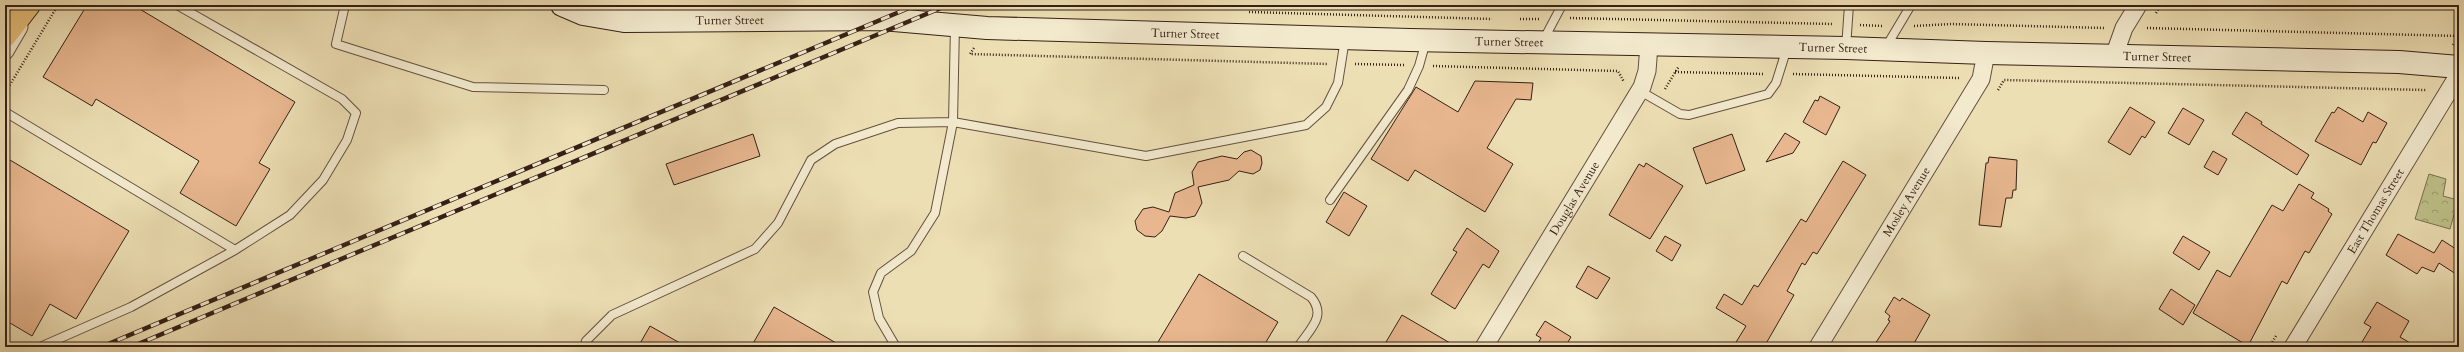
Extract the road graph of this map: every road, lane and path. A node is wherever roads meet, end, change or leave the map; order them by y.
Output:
1 (30, 5) edge
2 (58, 5) edge
3 (177, 5) edge
4 (345, 5) edge
5 (562, 5) edge
6 (1562, 5) edge
7 (1848, 5) edge
8 (1912, 5) edge
9 (2138, 5) edge
10 (2161, 5) edge
11 (599, 11) edge
12 (688, 13) edge
13 (780, 13) edge
14 (2154, 17) dead end
15 (2150, 23) dead end
16 (955, 25) junction
17 (5, 36) edge
18 (2458, 36) edge
19 (1345, 38) junction
20 (1426, 41) junction
21 (1542, 42) junction
22 (1649, 45) junction
23 (1787, 47) junction
24 (1846, 48) junction
25 (1885, 49) junction
26 (5, 52) edge
27 (1986, 53) junction
28 (2114, 56) junction
29 (2459, 67) edge
30 (1675, 72) dead end
31 (1779, 74) junction
32 (2459, 74) edge
33 (2004, 80) dead end
34 (1956, 84) dead end
35 (604, 90) dead end
36 (2426, 90) dead end
37 (1640, 91) junction
38 (5, 93) edge
39 (5, 112) edge
40 (953, 122) junction
41 (1330, 200) dead end
42 (235, 250) junction
43 (1243, 256) dead end
44 (40, 347) edge
45 (584, 347) edge
46 (896, 347) edge
47 (1298, 347) edge
48 (1484, 347) edge
49 (1818, 347) edge
50 (2293, 347) edge

1 - 17 main road
1 - 26 street
2 - 38 path
3 - 42 lane
4 - 35 lane
5 - 11 street, Turner Street
6 - 21 lane
7 - 24 lane
8 - 25 lane
9 - 28 street
10 - 14 path
11 - 12 street, Turner Street
12 - 13 street, Turner Street
13 - 16 street, Turner Street
15 - 18 path
16 - 19 street, Turner Street
16 - 40 lane
19 - 20 street, Turner Street
19 - 40 lane
20 - 21 street, Turner Street
20 - 41 lane
21 - 22 street, Turner Street
22 - 23 street, Turner Street
22 - 37 street, Douglas Avenue
23 - 24 street, Turner Street
23 - 31 lane
24 - 25 street, Turner Street
25 - 27 street, Turner Street
27 - 28 street, Turner Street
27 - 49 street, Mosley Avenue
28 - 29 street, Turner Street
30 - 31 path
31 - 34 path
31 - 37 lane
32 - 50 street, East Thomas Street
33 - 36 path
37 - 48 street, Douglas Avenue
39 - 42 lane
40 - 45 lane
40 - 46 lane
42 - 44 lane
43 - 47 lane

